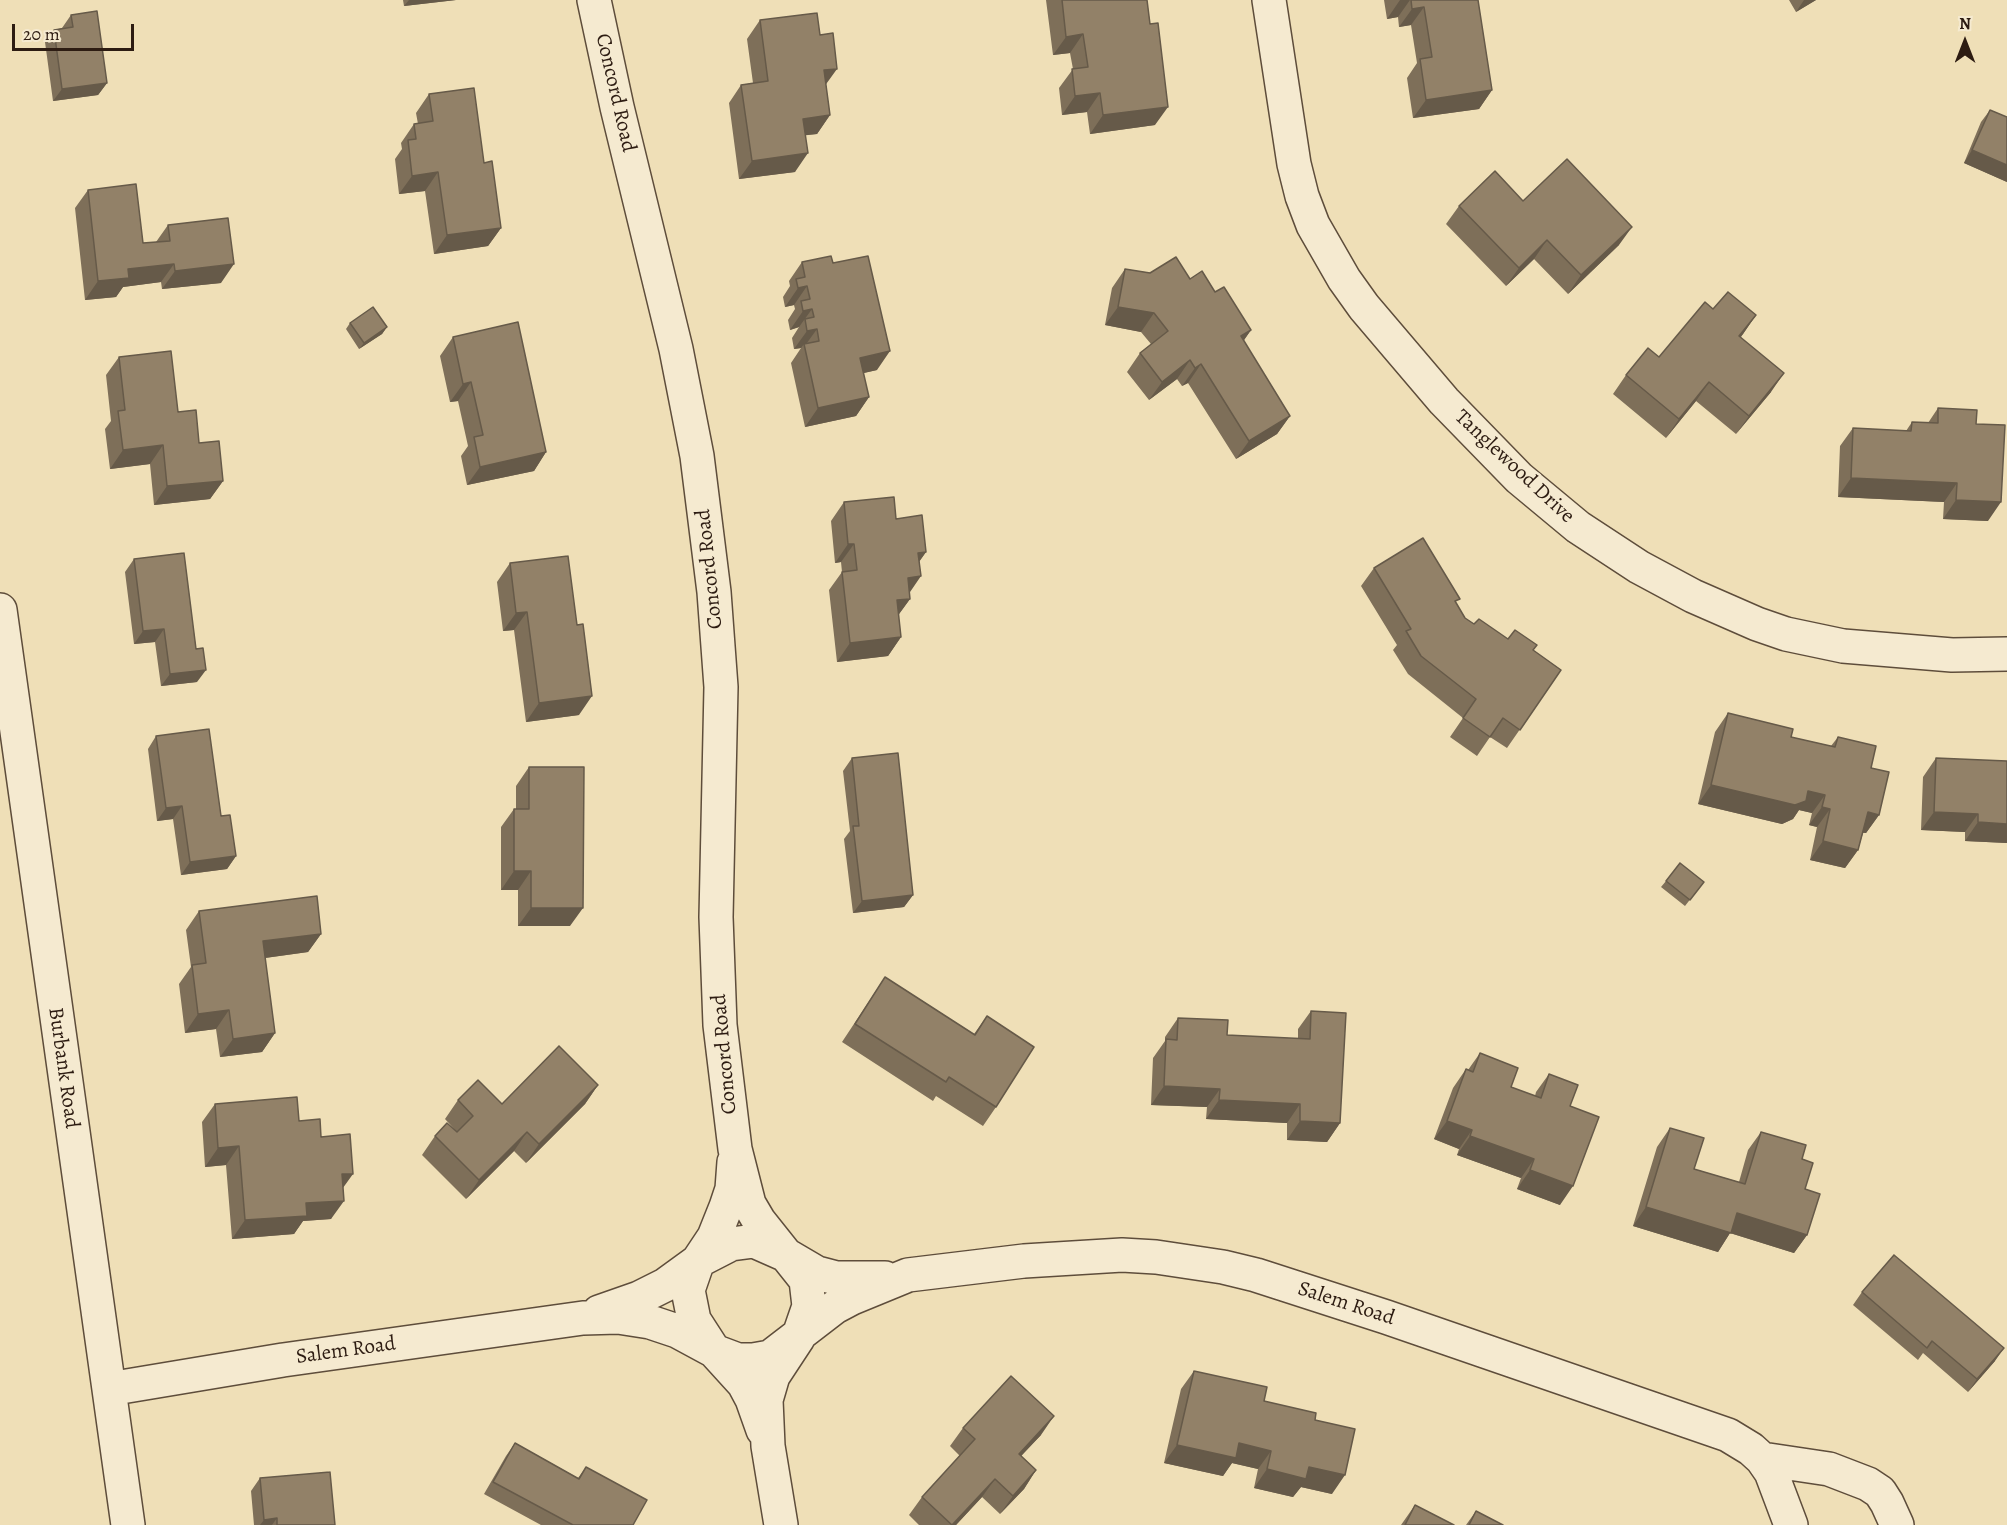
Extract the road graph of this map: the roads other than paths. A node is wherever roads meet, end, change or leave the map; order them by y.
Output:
1 (594, 0) edge
2 (1269, 0) edge
3 (0, 610) edge
4 (2007, 654) edge
5 (735, 1149) junction
6 (788, 1256) junction
7 (698, 1261) junction
8 (908, 1275) junction
9 (583, 1317) junction
10 (798, 1338) junction
11 (714, 1351) junction
12 (109, 1389) junction
13 (768, 1446) junction
14 (1762, 1458) junction
15 (128, 1525) edge
16 (781, 1525) edge
17 (1791, 1525) edge
18 (1897, 1525) edge

1 - 5 street, Concord Road
2 - 4 street, Tanglewood Drive
3 - 12 street, Burbank Road
5 - 6 street, Concord Road
5 - 7 street, Concord Road
6 - 7 street, Salem Road
6 - 8 street, Salem Road
6 - 10 street, Concord Road
7 - 9 street, Salem Road
7 - 11 street
8 - 10 street, Salem Road
8 - 14 street, Salem Road
9 - 11 street, Salem Road
9 - 12 street, Salem Road
10 - 11 street, Salem Road
10 - 13 street, Concord Road
11 - 13 street, Concord Road
12 - 15 street, Burbank Road
13 - 16 street, Concord Road
14 - 17 street, Salem Road
14 - 18 street, Salem Road

